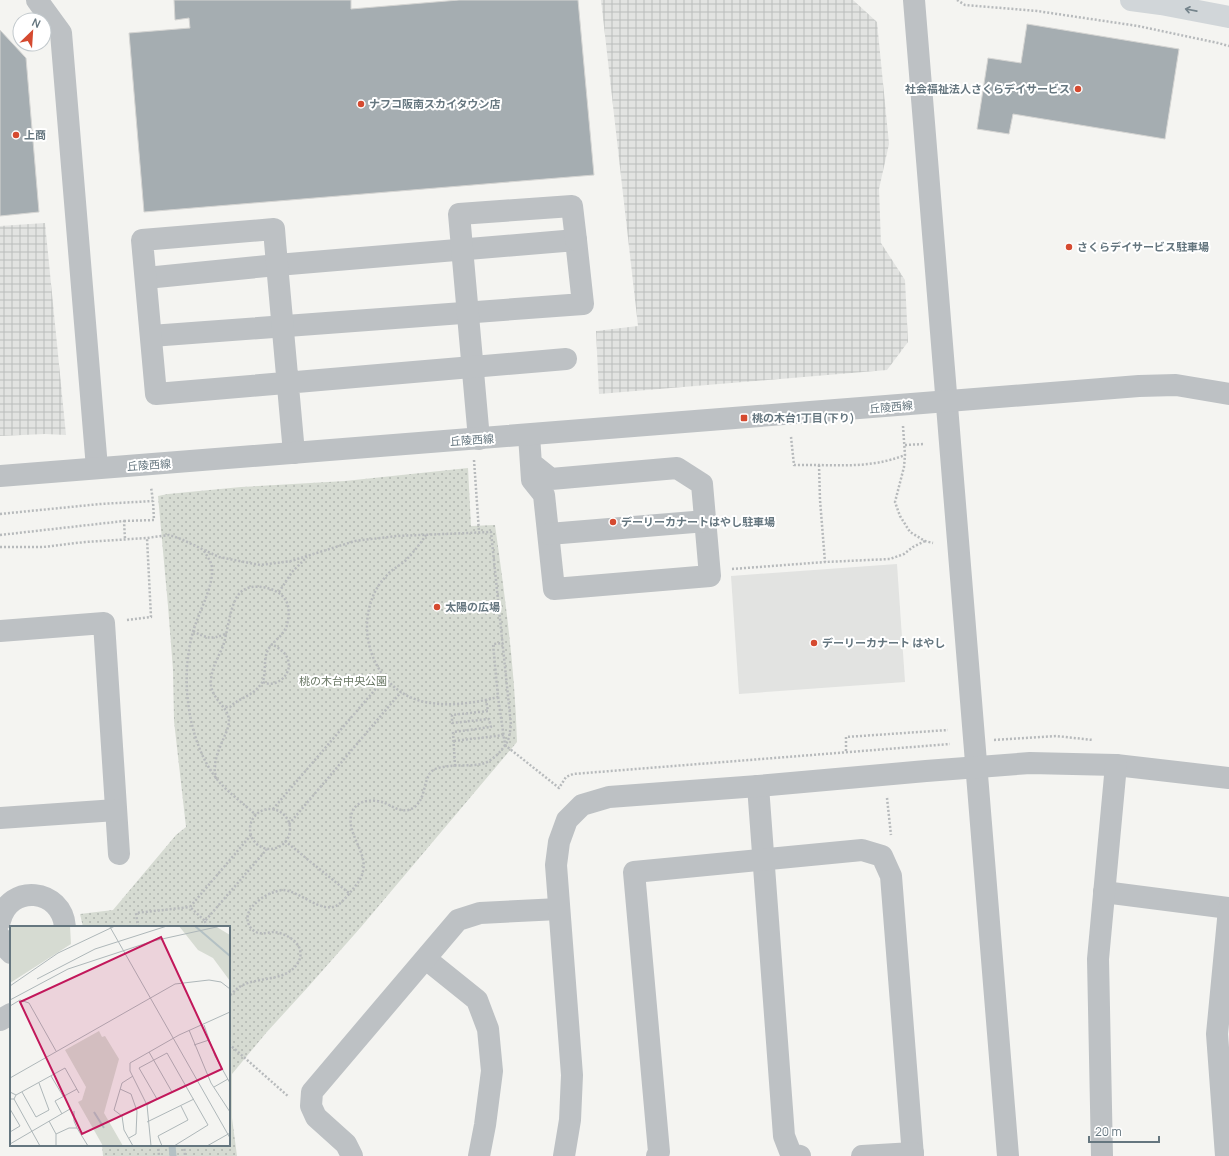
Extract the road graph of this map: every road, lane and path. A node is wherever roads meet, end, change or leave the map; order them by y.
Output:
1 (37, 0) edge
2 (914, 0) edge
3 (957, 0) edge
4 (1131, 0) edge
5 (1229, 17) edge
6 (1229, 46) edge
7 (576, 240) junction
8 (463, 250) junction
9 (277, 265) junction
10 (146, 278) junction
11 (468, 312) junction
12 (283, 326) junction
13 (151, 336) junction
14 (566, 359) dead end
15 (473, 366) junction
16 (288, 382) junction
17 (1229, 394) edge
18 (945, 402) junction
19 (901, 406) junction
20 (789, 415) junction
21 (528, 435) junction
22 (476, 439) junction
23 (294, 454) junction
24 (905, 456) junction
25 (530, 463) junction
26 (148, 465) junction
27 (819, 465) junction
28 (97, 468) junction
29 (0, 476) edge
30 (153, 501) junction
31 (0, 514) edge
32 (706, 520) junction
33 (124, 521) junction
34 (480, 532) junction
35 (426, 534) junction
36 (549, 534) junction
37 (0, 535) edge
38 (147, 538) junction
39 (125, 539) junction
40 (925, 541) junction
41 (956, 544) junction
42 (0, 547) edge
43 (203, 550) junction
44 (309, 555) dead end
45 (825, 562) junction
46 (729, 569) dead end
47 (279, 592) junction
48 (151, 617) dead end
49 (0, 631) edge
50 (193, 631) junction
51 (226, 634) junction
52 (503, 643) junction
53 (272, 644) junction
54 (385, 678) junction
55 (263, 682) junction
56 (401, 692) junction
57 (498, 697) junction
58 (486, 700) junction
59 (224, 707) junction
60 (971, 728) junction
61 (504, 735) junction
62 (454, 741) junction
63 (506, 745) junction
64 (925, 745) dead end
65 (846, 751) junction
66 (1116, 765) junction
67 (455, 766) dead end
68 (1229, 778) edge
69 (216, 779) junction
70 (758, 786) junction
71 (887, 793) dead end
72 (273, 809) junction
73 (116, 810) junction
74 (256, 815) junction
75 (0, 818) edge
76 (289, 824) junction
77 (251, 836) junction
78 (285, 841) junction
79 (267, 849) junction
80 (119, 854) dead end
81 (882, 856) junction
82 (764, 860) junction
83 (1104, 892) junction
84 (349, 893) junction
85 (190, 907) junction
86 (1229, 908) edge
87 (559, 909) junction
88 (0, 921) edge
89 (205, 921) junction
90 (65, 926) edge
91 (138, 926) edge
92 (206, 926) edge
93 (0, 937) edge
94 (10, 952) edge
95 (426, 959) junction
96 (230, 995) edge
97 (10, 1015) edge
98 (0, 1020) edge
99 (230, 1045) edge
100 (311, 1106) junction
101 (158, 1146) edge
102 (184, 1146) edge
103 (913, 1154) edge
104 (159, 1156) edge
105 (185, 1156) edge
106 (352, 1156) edge
107 (479, 1156) edge
108 (564, 1156) edge
109 (657, 1156) edge
110 (800, 1156) edge
111 (862, 1156) edge
112 (1008, 1156) edge
113 (1102, 1156) edge
114 (1226, 1156) edge

1 - 28 street
2 - 18 street
3 - 6 path
5 -> 4 highway
7 - 8 street
7 - 8 street
7 - 11 street
8 - 9 street
8 - 11 street
9 - 10 street
9 - 10 street
9 - 12 street
10 - 13 street
11 - 12 street
11 - 15 street
12 - 13 street
12 - 16 street
13 - 16 street
14 - 15 street
15 - 16 street
15 - 22 street
16 - 23 street
17 - 18 street, 丘陵西線
18 - 19 street, 丘陵西線
18 - 41 street
19 - 20 street, 丘陵西線
19 - 24 path
20 - 21 street, 丘陵西線
20 - 27 path
21 - 22 street, 丘陵西線
21 - 25 street
22 - 23 street, 丘陵西線
22 - 34 path
23 - 26 street, 丘陵西線
24 - 27 path
24 - 40 path
25 - 32 street
25 - 36 street
26 - 28 street, 丘陵西線
26 - 30 path
27 - 45 path
28 - 29 street, 丘陵西線
30 - 31 path
30 - 33 path
32 - 36 street
32 - 36 street
33 - 37 path
33 - 39 path
34 - 35 path
34 - 52 path
35 - 43 path
35 - 54 path
38 - 39 path
38 - 43 path
38 - 48 path
39 - 42 path
40 - 41 path
40 - 45 path
41 - 60 street
43 - 50 path
44 - 47 path
45 - 46 path
47 - 51 path
47 - 53 path
49 - 73 street
50 - 51 path
50 - 69 path
51 - 59 path
52 - 57 path
52 - 63 path
53 - 55 path
53 - 55 path
54 - 56 path
54 - 72 path
55 - 59 path
56 - 58 path
56 - 76 path
57 - 58 path
57 - 61 path
58 - 62 path
59 - 69 path
60 - 65 path
60 - 112 street
61 - 62 path
61 - 63 path
62 - 67 path
63 - 65 path
63 - 84 path
64 - 65 path
66 - 68 street
66 - 70 street
66 - 83 street
69 - 74 path
70 - 82 street
70 - 87 street
71 - 81 path
72 - 74 path
72 - 76 path
73 - 75 street
73 - 80 street
74 - 77 path
76 - 78 path
77 - 79 path
77 - 85 path
78 - 79 path
78 - 84 path
79 - 89 path
81 - 82 street
81 - 103 street
82 - 109 street
82 - 110 street
83 - 86 street
83 - 113 street
84 - 96 path
85 - 89 path
85 - 91 path
86 - 114 street
87 - 95 street
87 - 108 street
88 - 90 street
89 - 92 path
93 - 94 street
95 - 100 street
95 - 107 street
97 - 98 street
99 - 100 path
100 - 106 street
101 - 104 path
102 - 105 path
103 - 111 street

